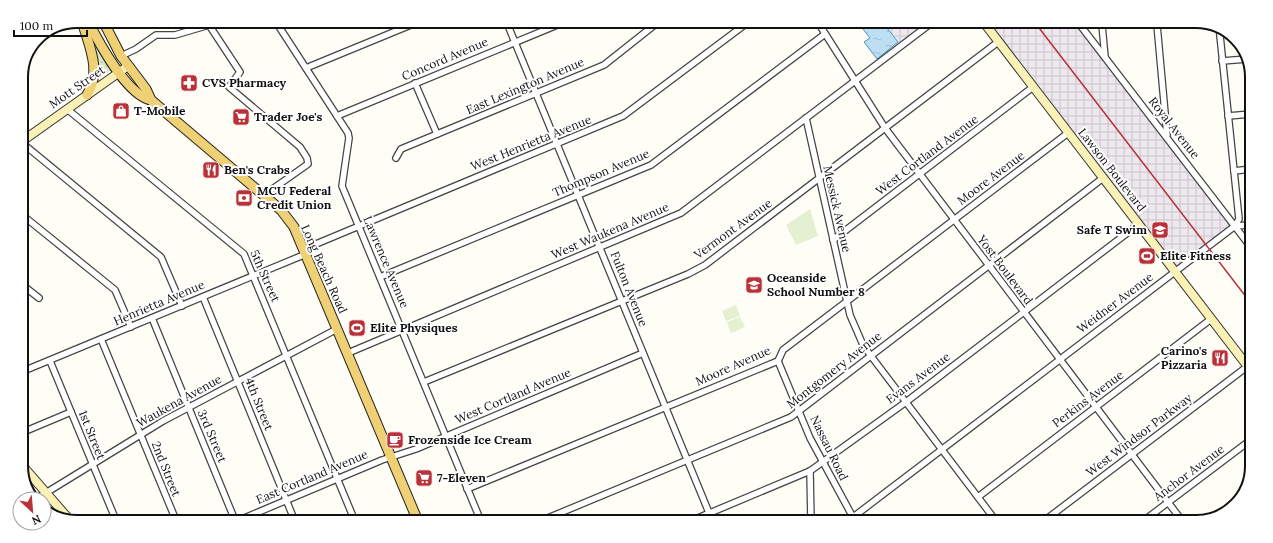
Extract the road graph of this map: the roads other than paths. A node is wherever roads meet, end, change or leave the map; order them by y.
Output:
1 (84, 28) edge
2 (92, 28) edge
3 (107, 28) edge
4 (199, 28) edge
5 (211, 28) edge
6 (280, 28) edge
7 (403, 28) edge
8 (509, 28) edge
9 (550, 28) edge
10 (651, 28) edge
11 (740, 28) edge
12 (821, 28) edge
13 (925, 28) edge
14 (988, 28) edge
15 (1082, 28) edge
16 (1102, 28) edge
17 (1157, 28) edge
18 (825, 34) junction
19 (1220, 34) edge
20 (515, 42) junction
21 (998, 42) junction
22 (122, 56) junction
23 (1105, 57) junction
24 (1241, 59) edge
25 (1222, 61) junction
26 (128, 66) junction
27 (306, 68) junction
28 (119, 72) junction
29 (855, 81) junction
30 (415, 83) junction
31 (1033, 87) junction
32 (536, 93) junction
33 (87, 95) junction
34 (151, 100) junction
35 (67, 109) junction
36 (1245, 115) edge
37 (337, 116) junction
38 (1228, 116) junction
39 (806, 118) junction
40 (885, 128) junction
41 (1068, 133) junction
42 (437, 134) junction
43 (1167, 136) junction
44 (28, 137) edge
45 (557, 144) junction
46 (28, 148) edge
47 (396, 158) dead end
48 (1245, 170) edge
49 (1234, 171) junction
50 (919, 174) junction
51 (819, 178) junction
52 (1103, 178) junction
53 (264, 195) junction
54 (578, 196) junction
55 (28, 220) edge
56 (954, 220) junction
57 (1139, 224) junction
58 (1245, 225) edge
59 (359, 226) junction
60 (1235, 226) junction
61 (1245, 239) edge
62 (833, 240) junction
63 (600, 248) junction
64 (305, 251) junction
65 (989, 266) junction
66 (1175, 272) junction
67 (254, 276) junction
68 (380, 277) junction
69 (28, 289) edge
70 (203, 297) junction
71 (39, 298) dead end
72 (622, 301) junction
73 (847, 302) junction
74 (182, 306) junction
75 (1023, 312) junction
76 (152, 318) junction
77 (1211, 319) junction
78 (131, 327) junction
79 (338, 329) junction
80 (402, 329) junction
81 (101, 340) junction
82 (348, 353) junction
83 (643, 354) junction
84 (286, 355) junction
85 (871, 356) junction
86 (1060, 360) junction
87 (50, 361) junction
88 (778, 361) junction
89 (1245, 363) edge
90 (28, 369) edge
91 (1245, 369) edge
92 (238, 381) junction
93 (424, 382) junction
94 (906, 402) junction
95 (666, 407) junction
96 (1096, 407) junction
97 (188, 408) junction
98 (799, 410) junction
99 (71, 412) junction
100 (28, 430) edge
101 (140, 435) junction
102 (446, 436) junction
103 (1245, 444) edge
104 (942, 449) junction
105 (1132, 454) junction
106 (391, 457) junction
107 (687, 460) junction
108 (822, 462) junction
109 (93, 465) junction
110 (810, 471) junction
111 (28, 472) edge
112 (338, 479) junction
113 (468, 489) junction
114 (45, 491) edge
115 (50, 491) edge
116 (978, 497) junction
117 (52, 499) edge
118 (287, 500) junction
119 (1168, 502) junction
120 (64, 513) edge
121 (709, 513) junction
122 (114, 515) edge
123 (174, 515) edge
124 (233, 515) edge
125 (250, 515) edge
126 (293, 515) edge
127 (352, 515) edge
128 (415, 515) edge
129 (478, 515) edge
130 (555, 515) edge
131 (704, 515) edge
132 (812, 515) edge
133 (852, 515) edge
134 (859, 515) edge
135 (992, 515) edge
136 (1052, 515) edge
137 (1151, 515) edge
138 (1178, 515) edge

1 - 33 main road
2 - 28 main road, Long Beach Road
3 - 22 main road, Long Beach Road
4 - 22 street
5 - 53 street
6 - 27 street, Lawrence Avenue
7 - 27 street
8 - 20 street, Fulton Avenue
9 - 20 street, Concord Avenue
10 - 32 street, East Lexington Avenue
11 - 45 street, West Henrietta Avenue
12 - 18 street, Yost Boulevard
13 - 29 street, West Waukena Avenue
14 - 21 main road, Lawson Boulevard
15 - 23 street, Royal Avenue
16 - 23 street
17 - 43 street
18 - 29 street, Yost Boulevard
18 - 54 street, Thompson Avenue
19 - 25 street
20 - 30 street, Concord Avenue
20 - 32 street, Fulton Avenue
21 - 31 main road, Lawson Boulevard
21 - 40 street, Vermont Avenue
22 - 26 main road, Long Beach Road
23 - 43 street, Royal Avenue
24 - 25 street
25 - 38 street
26 - 28 main road, Mott Street
26 - 34 main road, Long Beach Road
27 - 37 street, Lawrence Avenue
28 - 33 main road, Mott Street
28 - 34 main road, Long Beach Road
29 - 39 street, West Waukena Avenue
29 - 40 street, Yost Boulevard
30 - 37 street, Concord Avenue
30 - 42 street
31 - 41 main road, Lawson Boulevard
31 - 50 street, West Cortland Avenue
32 - 42 street, East Lexington Avenue
32 - 45 street, Fulton Avenue
33 - 35 main road, Mott Street
34 - 53 main road, Long Beach Road
35 - 44 main road, Mott Street
35 - 67 street, 5th Street
36 - 38 street
37 - 59 street, Lawrence Avenue
38 - 49 street
39 - 51 street, Messick Avenue
39 - 63 street, West Waukena Avenue
40 - 50 street, Yost Boulevard
40 - 51 street, Vermont Avenue
41 - 52 main road, Lawson Boulevard
41 - 56 street, Moore Avenue
42 - 47 street, East Lexington Avenue
43 - 60 street, Royal Avenue
45 - 54 street, Fulton Avenue
45 - 59 street, West Henrietta Avenue
46 - 74 street
48 - 49 street
49 - 60 street
50 - 56 street, Yost Boulevard
50 - 62 street, West Cortland Avenue
51 - 62 street, Messick Avenue
51 - 72 street, Vermont Avenue
52 - 57 main road, Lawson Boulevard
52 - 65 street, Montgomery Avenue
53 - 64 main road, Long Beach Road
54 - 63 street, Fulton Avenue
54 - 68 street, Thompson Avenue
55 - 78 street
56 - 65 street, Yost Boulevard
56 - 73 street, Moore Avenue
57 - 66 main road, Lawson Boulevard
57 - 75 street, Evans Avenue
58 - 60 street
59 - 64 street, West Henrietta Avenue
59 - 68 street, Lawrence Avenue
60 - 61 street, Royal Avenue
60 - 66 street, Weidner Avenue
62 - 73 street, Messick Avenue
63 - 72 street, Fulton Avenue
63 - 80 street, West Waukena Avenue
64 - 67 street, Henrietta Avenue
64 - 79 main road, Long Beach Road
65 - 75 street, Yost Boulevard
65 - 85 street, Montgomery Avenue
66 - 77 main road, Lawson Boulevard
66 - 86 street, Weidner Avenue
67 - 70 street, Henrietta Avenue
67 - 84 street, 5th Street
68 - 80 street, Lawrence Avenue
69 - 71 street
70 - 74 street, Henrietta Avenue
70 - 92 street, 4th Street
72 - 83 street, Fulton Avenue
72 - 93 street, Vermont Avenue
73 - 85 street, Messick Avenue
73 - 88 street, Moore Avenue
74 - 76 street, Henrietta Avenue
75 - 86 street, Yost Boulevard
75 - 94 street, Evans Avenue
76 - 78 street, Henrietta Avenue
76 - 97 street, 3rd Street
77 - 89 main road, Lawson Boulevard
77 - 96 street, Perkins Avenue
78 - 81 street, Henrietta Avenue
79 - 82 main road, Long Beach Road
79 - 84 street, Waukena Avenue
80 - 82 street, West Waukena Avenue
80 - 93 street, Lawrence Avenue
81 - 87 street, Henrietta Avenue
81 - 101 street, 2nd Street
82 - 106 main road, Long Beach Road
83 - 95 street, Fulton Avenue
83 - 102 street, West Cortland Avenue
84 - 92 street, Waukena Avenue
84 - 112 street, 5th Street
85 - 94 street, Messick Avenue
85 - 98 street, Montgomery Avenue
86 - 96 street, Yost Boulevard
86 - 104 street, Weidner Avenue
87 - 90 street, Henrietta Avenue
87 - 99 street, 1st Street
88 - 95 street, Moore Avenue
88 - 98 street, Nassau Road
91 - 105 street, West Windsor Parkway
92 - 97 street, Waukena Avenue
92 - 118 street, 4th Street
93 - 102 street, Lawrence Avenue
94 - 104 street, Messick Avenue
94 - 108 street, Evans Avenue
95 - 107 street, Fulton Avenue
95 - 113 street, Moore Avenue
96 - 105 street, Yost Boulevard
96 - 116 street, Perkins Avenue
97 - 101 street, Waukena Avenue
97 - 124 street, 3rd Street
98 - 107 street, Montgomery Avenue
98 - 108 street, Nassau Road
99 - 100 street
99 - 109 street, 1st Street
101 - 109 street, Waukena Avenue
101 - 123 street, 2nd Street
102 - 106 street, West Cortland Avenue
102 - 113 street, Lawrence Avenue
103 - 119 street, Anchor Avenue
104 - 116 street, Messick Avenue
104 - 134 street, Weidner Avenue
105 - 119 street, Yost Boulevard
105 - 136 street, West Windsor Parkway
106 - 112 street, East Cortland Avenue
106 - 128 main road, Long Beach Road
107 - 121 street, Fulton Avenue
107 - 130 street, Montgomery Avenue
108 - 110 street, Evans Avenue
108 - 133 street, Nassau Road
109 - 115 street, Waukena Avenue
109 - 122 street, 1st Street
110 - 121 street, Evans Avenue
110 - 132 street
111 - 114 main road
112 - 118 street, East Cortland Avenue
112 - 127 street, 5th Street
113 - 129 street, Lawrence Avenue
116 - 135 street, Messick Avenue
117 - 120 main road
118 - 125 street, East Cortland Avenue
118 - 126 street, 4th Street
119 - 137 street, Anchor Avenue
119 - 138 street, Yost Boulevard
121 - 131 street, Evans Avenue

